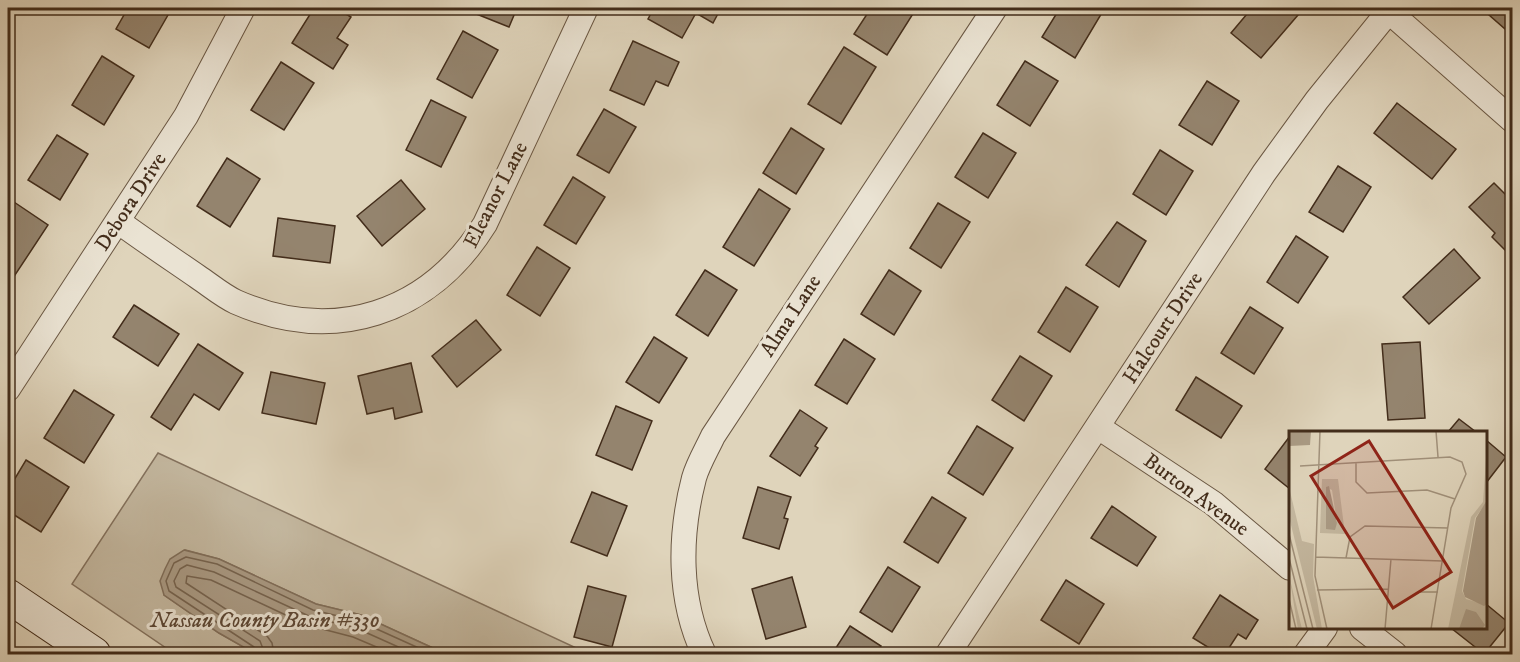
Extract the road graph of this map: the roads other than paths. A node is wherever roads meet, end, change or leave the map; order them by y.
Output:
1 (243, 8) edge
2 (586, 8) edge
3 (994, 8) edge
4 (1387, 9) edge
5 (1512, 120) edge
6 (119, 222) junction
7 (8, 389) edge
8 (1098, 427) junction
9 (1289, 567) edge
10 (8, 596) edge
11 (1324, 629) edge
12 (1364, 629) edge
13 (94, 654) edge
14 (704, 654) edge
15 (948, 654) edge
16 (1306, 654) edge
17 (1395, 654) edge

1 - 6 street, Debora Drive
2 - 6 street, Eleanor Lane
3 - 14 street, Alma Lane
4 - 5 street
4 - 8 street, Halcourt Drive
6 - 7 street, Debora Drive
8 - 9 street, Burton Avenue
8 - 15 street, Halcourt Drive
10 - 13 street
11 - 16 street
12 - 17 street

